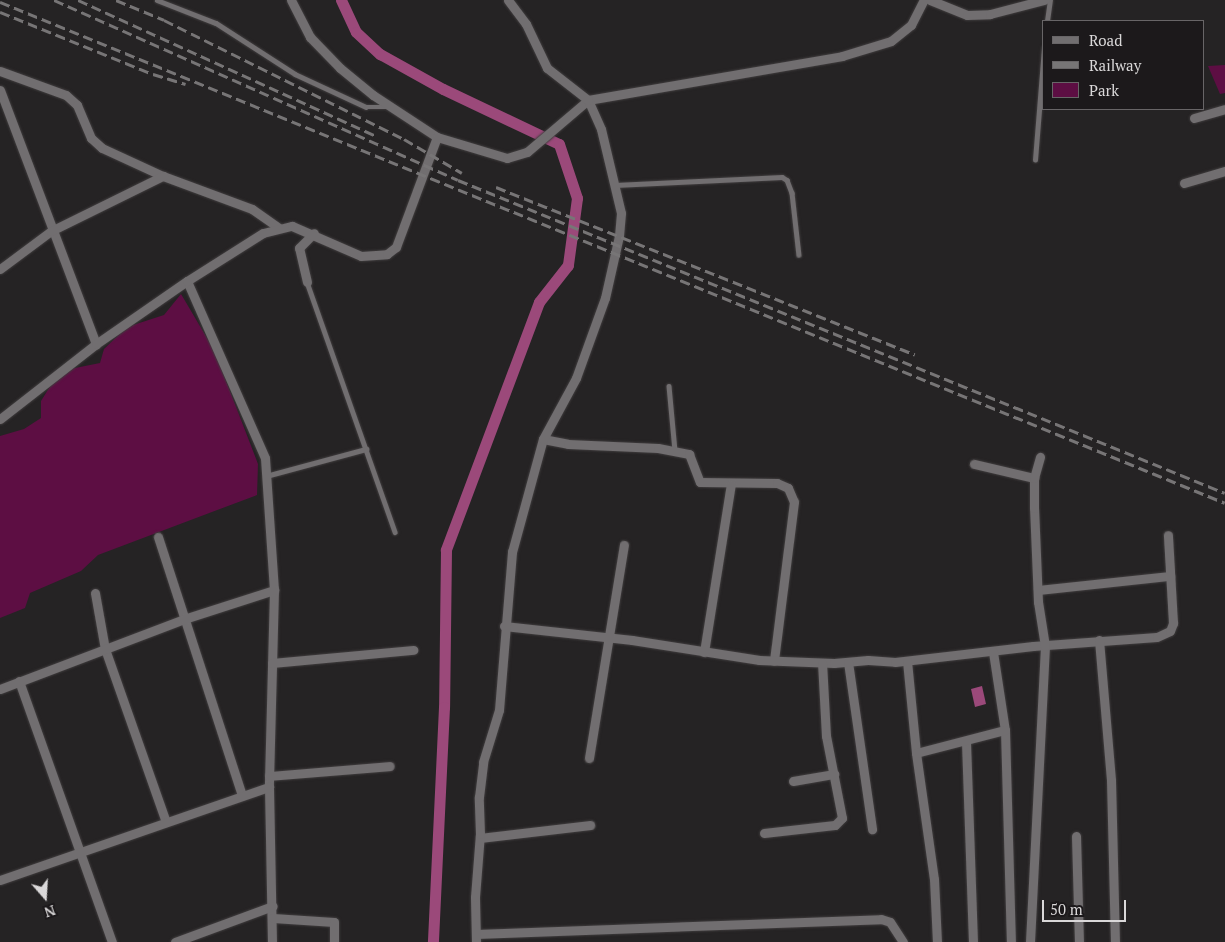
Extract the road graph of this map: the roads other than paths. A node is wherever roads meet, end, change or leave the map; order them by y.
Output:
1 (158, 0) edge
2 (291, 0) edge
3 (508, 0) edge
4 (924, 0) edge
5 (930, 0) edge
6 (1044, 0) edge
7 (1050, 0) edge
8 (1047, 20) edge
9 (1042, 62) edge
10 (0, 71) edge
11 (0, 90) edge
12 (588, 100) junction
13 (390, 106) junction
14 (1225, 109) edge
15 (1194, 118) dead end
16 (437, 137) junction
17 (1035, 160) dead end
18 (1225, 171) edge
19 (164, 176) junction
20 (1184, 183) dead end
21 (615, 185) junction
22 (278, 228) junction
23 (51, 231) junction
24 (314, 233) junction
25 (799, 255) dead end
26 (0, 269) edge
27 (187, 281) junction
28 (307, 282) joint
29 (96, 344) junction
30 (669, 386) dead end
31 (0, 419) edge
32 (543, 439) junction
33 (366, 449) junction
34 (675, 451) junction
35 (1040, 457) dead end
36 (974, 464) dead end
37 (266, 476) junction
38 (1034, 478) junction
39 (730, 484) junction
40 (395, 532) dead end
41 (1168, 535) dead end
42 (158, 537) dead end
43 (624, 545) dead end
44 (1170, 576) junction
45 (274, 590) junction
46 (1038, 590) junction
47 (95, 594) dead end
48 (184, 619) junction
49 (504, 626) junction
50 (608, 638) junction
51 (1098, 640) junction
52 (1046, 646) junction
53 (105, 650) junction
54 (413, 650) dead end
55 (704, 652) junction
56 (993, 652) junction
57 (774, 661) junction
58 (907, 661) junction
59 (272, 662) junction
60 (822, 662) junction
61 (848, 662) junction
62 (19, 681) junction
63 (0, 689) edge
64 (1005, 730) junction
65 (966, 742) junction
66 (916, 753) junction
67 (589, 758) dead end
68 (390, 766) dead end
69 (834, 774) junction
70 (269, 776) junction
71 (793, 781) dead end
72 (268, 787) junction
73 (242, 796) junction
74 (166, 822) junction
75 (590, 825) dead end
76 (872, 829) dead end
77 (764, 833) dead end
78 (1076, 836) dead end
79 (480, 838) junction
80 (81, 852) junction
81 (0, 880) edge
82 (273, 906) junction
83 (273, 918) junction
84 (893, 926) junction
85 (476, 938) edge
86 (112, 942) edge
87 (175, 942) edge
88 (272, 942) edge
89 (334, 942) edge
90 (892, 942) edge
91 (903, 942) edge
92 (937, 942) edge
93 (973, 942) edge
94 (1011, 942) edge
95 (1030, 942) edge
96 (1079, 942) edge
97 (1115, 942) edge

1 - 13 lane
2 - 13 street
3 - 12 street
4 - 12 street
5 - 6 street
7 - 8 lane
9 - 17 lane
10 - 19 street
11 - 23 street
12 - 16 street
12 - 21 street
13 - 16 street
14 - 15 street
16 - 24 street
18 - 20 street
19 - 22 street
19 - 23 street
21 - 25 lane
21 - 32 street
22 - 24 street
22 - 27 street
23 - 26 street
23 - 29 street
24 - 28 street
27 - 29 street
27 - 37 street
28 - 33 lane
29 - 31 street
30 - 34 lane
32 - 34 street
32 - 49 street
33 - 37 lane
33 - 40 lane
34 - 39 street
35 - 38 street
36 - 38 street
37 - 45 street
38 - 46 street
39 - 55 street
39 - 57 street
41 - 44 street
42 - 48 street
43 - 50 street
44 - 46 street
44 - 51 street
45 - 48 street
45 - 59 street
46 - 52 street
47 - 53 street
48 - 53 street
48 - 73 street
49 - 50 street
49 - 79 street
50 - 55 street
50 - 67 street
51 - 52 street
51 - 97 street
52 - 56 street
52 - 95 street
53 - 62 street
53 - 74 street
54 - 59 street
55 - 57 street
56 - 58 street
56 - 64 street
57 - 60 street
58 - 61 street
58 - 66 street
59 - 70 street
60 - 61 street
60 - 69 street
61 - 76 street
62 - 63 street
62 - 80 street
64 - 65 street
64 - 94 street
65 - 66 street
65 - 93 street
66 - 92 street
68 - 70 street
69 - 71 street
69 - 77 street
70 - 72 street
72 - 73 street
72 - 82 street
73 - 74 street
74 - 80 street
75 - 79 street
78 - 96 street
79 - 85 street
80 - 81 street
80 - 86 street
82 - 83 street
82 - 87 street
83 - 88 street
83 - 89 street
84 - 85 street
84 - 90 street
84 - 91 street

